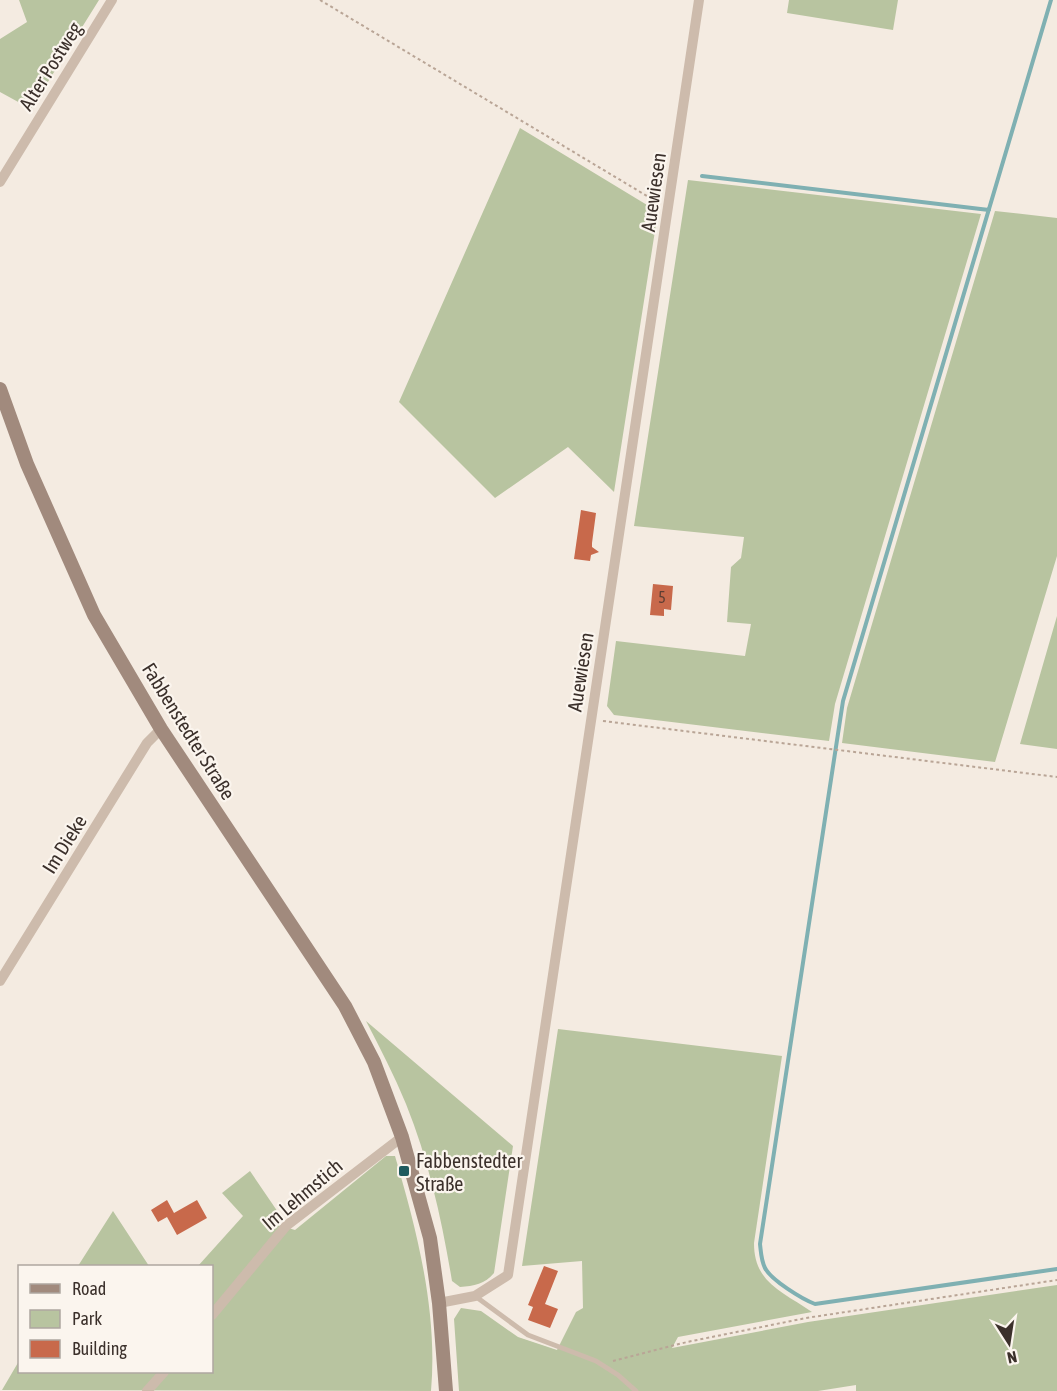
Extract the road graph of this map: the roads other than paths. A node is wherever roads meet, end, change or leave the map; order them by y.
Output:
1 (112, 0) edge
2 (699, 0) edge
3 (0, 182) edge
4 (0, 389) edge
5 (161, 729) junction
6 (0, 981) edge
7 (402, 1137) junction
8 (475, 1296) junction
9 (439, 1303) junction
10 (213, 1314) edge
11 (162, 1373) edge
12 (147, 1391) edge
13 (446, 1391) edge
14 (636, 1391) edge

1 - 3 street, Alter Postweg
2 - 8 street, Auewiesen
4 - 5 street, Fabbenstedter Straße
5 - 6 street, Im Dieke
5 - 7 street, Fabbenstedter Straße
7 - 9 street, Fabbenstedter Straße
7 - 10 street, Im Lehmstich
8 - 9 street, Auewiesen
8 - 14 lane
9 - 13 street, Fabbenstedter Straße
11 - 12 street

